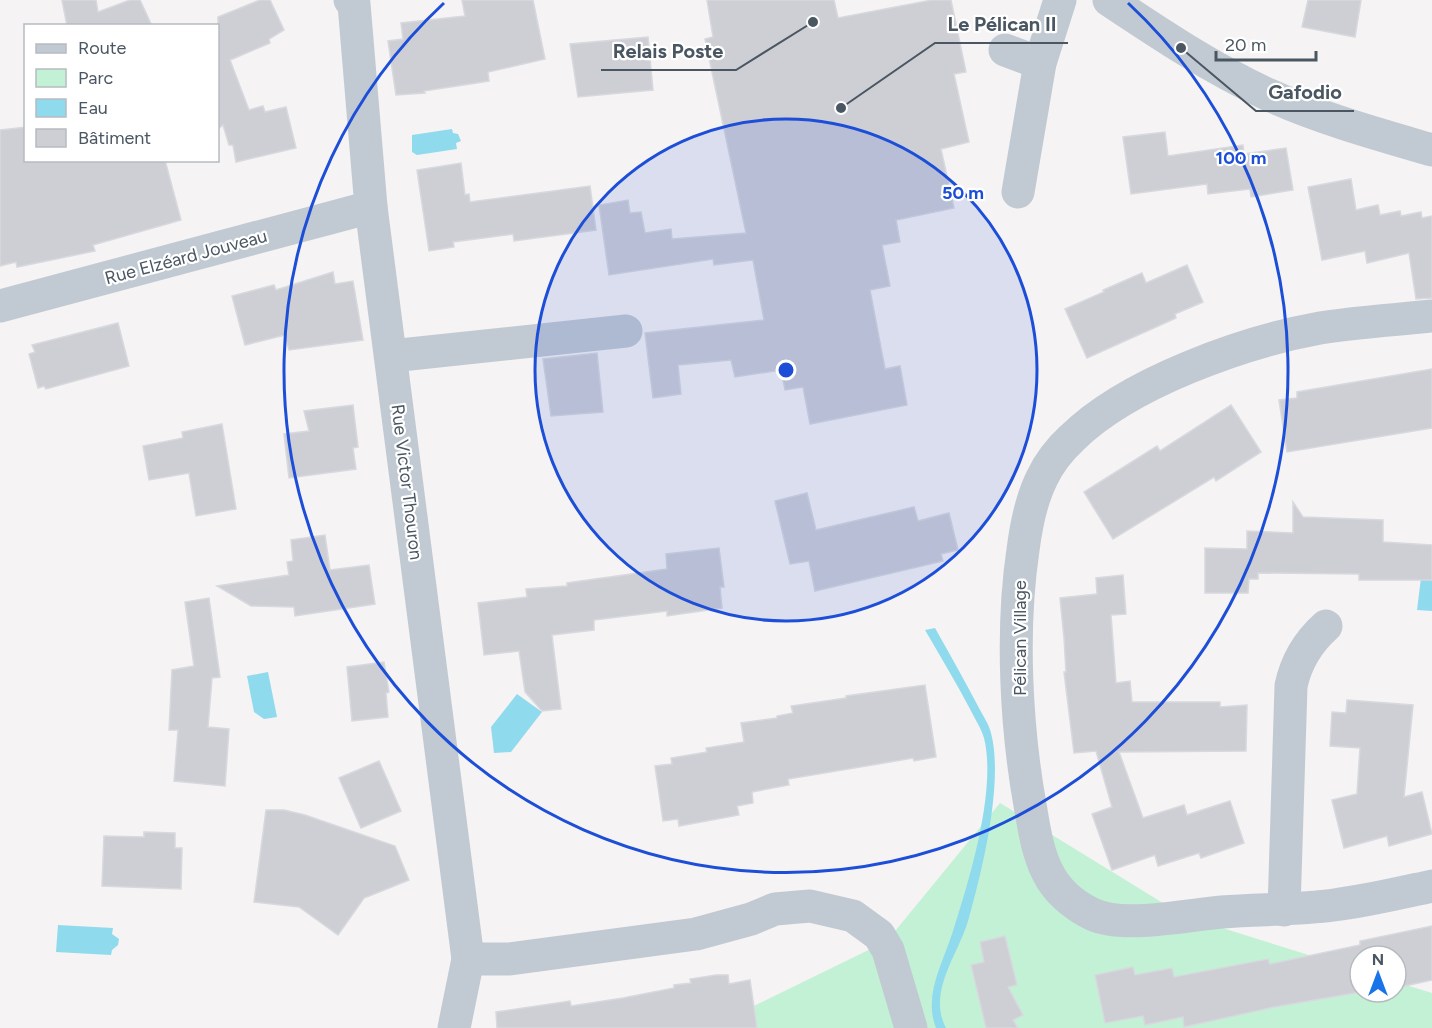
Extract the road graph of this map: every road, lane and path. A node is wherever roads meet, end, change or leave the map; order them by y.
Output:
1 (1060, 0) edge
2 (1109, 0) edge
3 (355, 1) edge
4 (1005, 50) dead end
5 (1040, 63) junction
6 (1432, 150) edge
7 (1018, 192) dead end
8 (371, 207) junction
9 (0, 306) edge
10 (1432, 316) edge
11 (626, 331) dead end
12 (390, 356) junction
13 (1326, 626) dead end
14 (1432, 886) edge
15 (1284, 910) junction
16 (468, 959) junction
17 (454, 1028) edge
18 (911, 1028) edge

1 - 5 street
2 - 6 street
3 - 8 street, Rue Victor Thouron
4 - 5 street
5 - 7 street
8 - 9 street, Rue Elzéard Jouveau
8 - 12 street, Rue Victor Thouron
10 - 15 street, Pélican Village
11 - 12 street
12 - 16 street, Rue Victor Thouron
13 - 15 street
14 - 15 street, Pélican Village
16 - 17 street, Rue Victor Thouron
16 - 18 street

